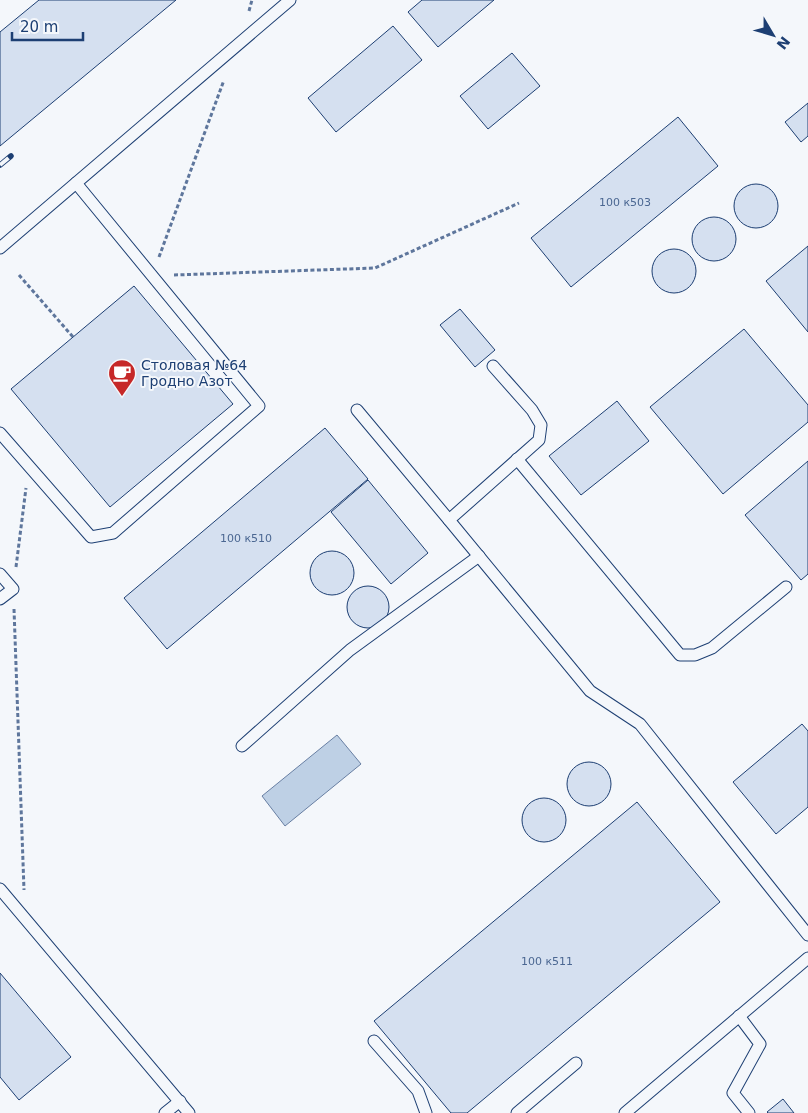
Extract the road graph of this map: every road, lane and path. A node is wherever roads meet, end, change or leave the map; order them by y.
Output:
1 (290, 0) edge
2 (212, 114) dead end
3 (76, 183) junction
4 (519, 203) dead end
5 (0, 248) edge
6 (19, 275) dead end
7 (152, 276) junction
8 (73, 337) dead end
9 (494, 366) dead end
10 (357, 410) dead end
11 (0, 433) edge
12 (517, 459) junction
13 (29, 466) junction
14 (449, 520) junction
15 (479, 556) junction
16 (0, 574) edge
17 (786, 587) dead end
18 (13, 589) junction
19 (0, 599) edge
20 (242, 746) dead end
21 (0, 889) edge
22 (25, 919) junction
23 (808, 935) edge
24 (808, 958) edge
25 (739, 1016) junction
26 (374, 1041) dead end
27 (576, 1063) dead end
28 (180, 1101) junction
29 (165, 1113) edge
30 (190, 1113) edge
31 (426, 1113) edge
32 (516, 1113) edge
33 (625, 1113) edge
34 (749, 1113) edge

1 - 3 lane
2 - 7 path
3 - 5 lane
3 - 7 lane
4 - 7 path
6 - 8 path
7 - 13 lane
9 - 12 lane
10 - 14 lane
11 - 13 lane
12 - 14 lane
12 - 17 lane
13 - 18 path
14 - 15 lane
15 - 20 lane
15 - 23 lane
16 - 18 lane
18 - 19 lane
18 - 22 path
21 - 22 lane
22 - 28 lane
24 - 25 lane
25 - 33 lane
25 - 34 lane
26 - 31 lane
27 - 32 lane
28 - 29 lane
28 - 30 lane

